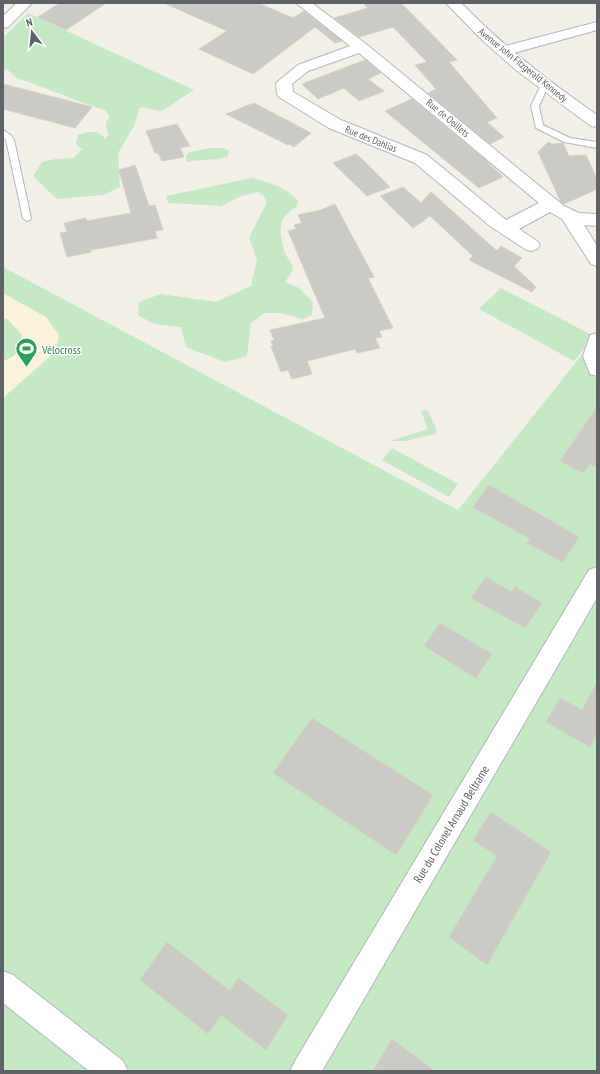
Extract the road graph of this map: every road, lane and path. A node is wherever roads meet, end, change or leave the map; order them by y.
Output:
1 (25, 3) edge
2 (303, 3) edge
3 (453, 3) edge
4 (3, 24) edge
5 (597, 26) edge
6 (361, 47) junction
7 (503, 51) junction
8 (545, 85) junction
9 (597, 122) edge
10 (3, 133) edge
11 (597, 145) edge
12 (551, 204) junction
13 (570, 216) junction
14 (27, 218) dead end
15 (597, 220) edge
16 (506, 228) junction
17 (530, 245) dead end
18 (597, 260) edge
19 (597, 340) edge
20 (597, 369) edge
21 (597, 577) edge
22 (3, 986) edge
23 (113, 1071) edge
24 (305, 1071) edge

1 - 4 street
2 - 6 street, Rue de Oeillets
3 - 7 street, Avenue John Fitzgerald Kennedy
5 - 7 street
6 - 12 street, Rue de Oeillets
6 - 16 street, Rue des Dahlias
7 - 8 street, Avenue John Fitzgerald Kennedy
8 - 9 street, Avenue John Fitzgerald Kennedy
8 - 11 lane
10 - 14 lane
12 - 13 street, Rue de Oeillets
12 - 16 street
13 - 15 street, Rue de Oeillets
13 - 18 street
16 - 17 street, Rue des Dahlias
19 - 20 street
21 - 24 street, Rue du Colonel Arnaud Beltrame
22 - 23 street

